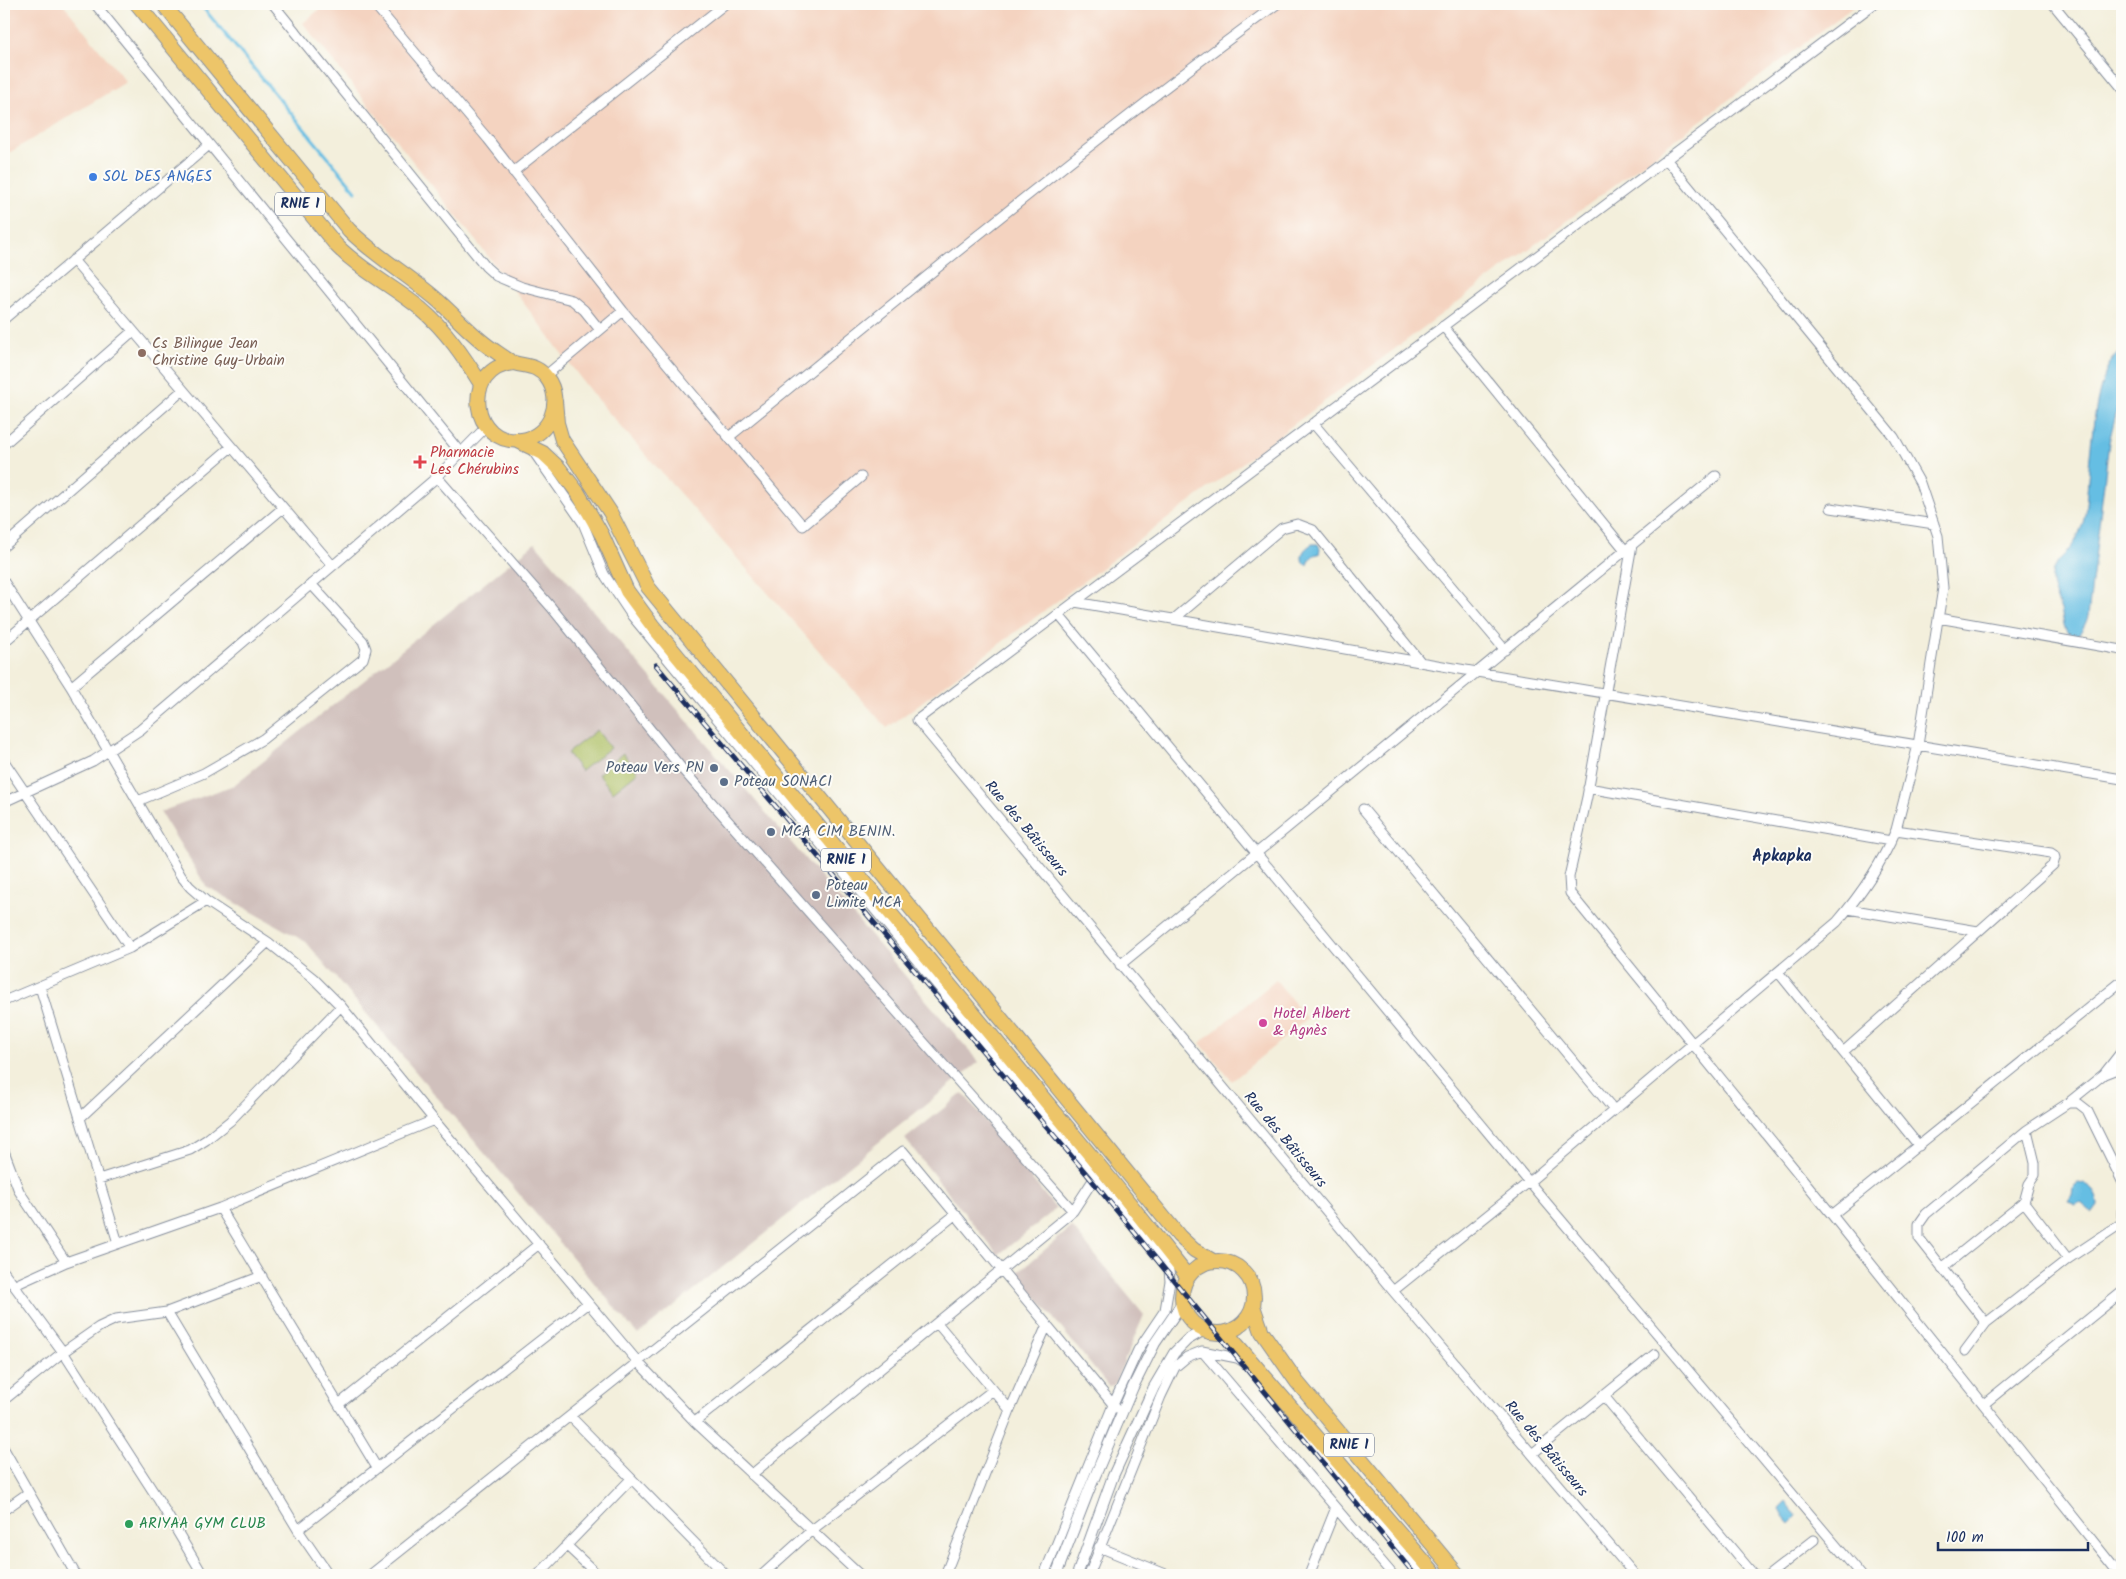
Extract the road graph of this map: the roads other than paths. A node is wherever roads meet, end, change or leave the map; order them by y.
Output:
1 (95, 4) edge
2 (137, 4) edge
3 (163, 4) edge
4 (273, 4) edge
5 (374, 4) edge
6 (725, 4) edge
7 (1278, 4) edge
8 (1874, 4) edge
9 (2053, 4) edge
10 (2122, 88) edge
11 (209, 145) junction
12 (1666, 159) junction
13 (513, 172) junction
14 (73, 260) junction
15 (623, 311) junction
16 (4, 319) edge
17 (1443, 326) junction
18 (600, 330) junction
19 (133, 331) junction
20 (514, 362) junction
21 (545, 376) junction
22 (481, 384) junction
23 (183, 390) junction
24 (555, 401) junction
25 (1313, 423) junction
26 (487, 426) junction
27 (729, 437) junction
28 (516, 440) junction
29 (4, 444) edge
30 (232, 446) junction
31 (530, 446) junction
32 (460, 452) junction
33 (437, 476) junction
34 (1716, 476) dead end
35 (861, 477) dead end
36 (283, 508) junction
37 (1831, 508) dead end
38 (1934, 524) junction
39 (4, 546) edge
40 (1629, 548) junction
41 (332, 565) junction
42 (4, 582) edge
43 (311, 584) junction
44 (1075, 602) junction
45 (1058, 614) junction
46 (1938, 618) junction
47 (1174, 619) junction
48 (29, 622) junction
49 (4, 642) edge
50 (1505, 650) junction
51 (2122, 650) edge
52 (1420, 661) junction
53 (1477, 672) junction
54 (71, 687) junction
55 (1606, 692) junction
56 (1918, 745) junction
57 (109, 751) junction
58 (4, 761) edge
59 (2122, 780) edge
60 (1588, 788) junction
61 (25, 791) junction
62 (138, 800) junction
63 (4, 802) edge
64 (1363, 809) dead end
65 (1896, 830) junction
66 (1891, 841) junction
67 (1257, 852) junction
68 (206, 901) junction
69 (1848, 909) junction
70 (1978, 931) junction
71 (268, 942) junction
72 (130, 948) junction
73 (1120, 965) junction
74 (1778, 972) junction
75 (2122, 981) edge
76 (40, 987) junction
77 (4, 1001) edge
78 (341, 1006) junction
79 (1693, 1043) junction
80 (2122, 1051) edge
81 (1842, 1052) junction
82 (2122, 1067) edge
83 (2104, 1074) junction
84 (2068, 1103) junction
85 (1614, 1110) junction
86 (80, 1118) junction
87 (434, 1120) junction
88 (2026, 1130) junction
89 (1919, 1146) junction
90 (4, 1151) edge
91 (1095, 1177) junction
92 (99, 1180) junction
93 (2122, 1181) edge
94 (1529, 1182) junction
95 (2024, 1202) junction
96 (220, 1208) junction
97 (2122, 1211) edge
98 (1072, 1212) junction
99 (956, 1214) junction
100 (1832, 1215) junction
101 (2122, 1216) edge
102 (2122, 1223) edge
103 (118, 1244) junction
104 (539, 1244) junction
105 (2068, 1259) junction
106 (1213, 1261) junction
107 (66, 1262) junction
108 (1942, 1268) junction
109 (1002, 1270) junction
110 (4, 1272) edge
111 (262, 1276) junction
112 (1188, 1277) junction
113 (15, 1285) junction
114 (1393, 1291) junction
115 (2122, 1292) edge
116 (588, 1302) junction
117 (1183, 1302) junction
118 (1253, 1306) junction
119 (167, 1312) junction
120 (937, 1322) junction
121 (1986, 1323) junction
122 (1047, 1325) junction
123 (1204, 1330) junction
124 (1226, 1332) junction
125 (1202, 1351) junction
126 (1965, 1351) dead end
127 (63, 1352) junction
128 (1655, 1354) dead end
129 (638, 1362) junction
130 (993, 1390) junction
131 (1604, 1395) junction
132 (4, 1400) edge
133 (338, 1404) junction
134 (1984, 1404) junction
135 (1113, 1405) junction
136 (1010, 1410) junction
137 (1122, 1412) junction
138 (570, 1416) junction
139 (695, 1422) junction
140 (4, 1450) edge
141 (1532, 1454) junction
142 (377, 1468) junction
143 (751, 1475) junction
144 (631, 1479) junction
145 (28, 1493) junction
146 (4, 1510) edge
147 (1335, 1510) junction
148 (298, 1530) junction
149 (812, 1530) junction
150 (1814, 1540) dead end
151 (566, 1545) junction
152 (1099, 1547) junction
153 (76, 1575) edge
154 (203, 1575) edge
155 (329, 1575) edge
156 (370, 1575) edge
157 (538, 1575) edge
158 (598, 1575) edge
159 (726, 1575) edge
160 (762, 1575) edge
161 (860, 1575) edge
162 (945, 1575) edge
163 (1044, 1575) edge
164 (1056, 1575) edge
165 (1077, 1575) edge
166 (1089, 1575) edge
167 (1168, 1575) edge
168 (1310, 1575) edge
169 (1392, 1575) edge
170 (1421, 1575) edge
171 (1436, 1575) edge
172 (1458, 1575) edge
173 (1635, 1575) edge
174 (1754, 1575) edge
175 (1770, 1575) edge
176 (1861, 1575) edge
177 (2120, 1575) edge

1 - 11 street
2 - 22 highway, RNIE 1
3 - 20 highway, RNIE 1
4 - 18 street
5 - 13 street
6 - 13 street
7 - 27 street
8 - 12 street
9 - 10 street
11 - 14 street
11 - 32 street
12 - 17 street
12 - 38 street
13 - 15 street
14 - 16 street
14 - 19 street
15 - 18 street
15 - 27 street
17 - 25 street
17 - 40 street
18 - 21 street
19 - 23 street
19 - 29 street
20 - 21 highway, RNIE 1
20 - 22 highway
21 - 24 highway, RNIE 1
22 - 26 highway
23 - 30 street
23 - 39 street
24 - 28 highway
24 - 106 highway, RNIE 1
25 - 44 street
25 - 50 street
26 - 28 highway, RNIE 1
26 - 32 street
27 - 35 street
28 - 31 highway, RNIE 1
30 - 36 street
30 - 48 street
31 - 91 street
31 - 112 highway, RNIE 1
32 - 33 street
33 - 41 street
33 - 98 street
34 - 40 street
36 - 41 street
36 - 54 street
37 - 38 street
38 - 46 street
40 - 50 street
40 - 55 street
41 - 43 street
42 - 48 street
43 - 57 street
43 - 62 street
44 - 45 street
44 - 47 street
45 - 67 street
45 - 73 street, Rue des Bâtisseurs
46 - 51 street
46 - 56 street
47 - 52 street
47 - 52 street
48 - 49 street
48 - 54 street
50 - 53 street
52 - 53 street
53 - 55 street
53 - 67 street
54 - 57 street
55 - 56 street
55 - 60 street
56 - 59 street
56 - 65 street
57 - 61 street
57 - 62 street
58 - 61 street
60 - 66 street
60 - 79 street
61 - 63 street
61 - 72 street
62 - 68 street
64 - 85 street
65 - 66 street
65 - 70 street
66 - 69 street
67 - 73 street
67 - 94 street
68 - 71 street
68 - 72 street
69 - 70 street
69 - 74 street
70 - 81 street
71 - 78 street
71 - 86 street
72 - 76 street
73 - 114 street, Rue des Bâtisseurs
74 - 79 street
74 - 81 street
75 - 89 street
76 - 77 street
76 - 86 street
78 - 87 street
78 - 92 street
79 - 85 street
79 - 100 street
80 - 83 street
81 - 89 street
82 - 83 street
83 - 84 street
84 - 88 street
84 - 93 street
85 - 94 street
86 - 92 street
87 - 96 street
87 - 104 street
88 - 95 street
88 - 108 street
89 - 100 street
90 - 107 street
91 - 98 street
91 - 135 street
92 - 103 street
94 - 114 street
94 - 176 street
95 - 105 street
95 - 108 street
96 - 103 street
96 - 111 street
97 - 101 street
98 - 109 street
99 - 109 street
99 - 129 street
99 - 139 street
100 - 134 street
102 - 105 street
103 - 107 street
104 - 116 street
104 - 133 street
105 - 121 street
106 - 112 highway
106 - 118 highway, RNIE 1
107 - 113 street
108 - 121 street
109 - 120 street
109 - 122 street
110 - 113 street
111 - 119 street
111 - 133 street
112 - 117 highway
113 - 127 street
114 - 141 street, Rue des Bâtisseurs
115 - 134 street
116 - 129 street
116 - 142 street
117 - 123 highway
117 - 137 street
118 - 124 highway
118 - 172 highway, RNIE 1
119 - 127 street
119 - 148 street
120 - 130 street
120 - 143 street
121 - 126 street
122 - 135 street
122 - 136 street
123 - 124 highway
123 - 165 street
124 - 171 highway, RNIE 1
125 - 147 street
125 - 152 street
125 - 170 street
127 - 132 street
127 - 154 street
128 - 131 street
129 - 138 street
129 - 139 street
130 - 136 street
130 - 149 street
131 - 141 street
131 - 174 street
133 - 142 street
134 - 177 street
135 - 137 street
135 - 163 street
136 - 162 street
137 - 164 street
138 - 144 street
138 - 156 street
139 - 143 street
140 - 145 street
141 - 173 street, Rue des Bâtisseurs
142 - 148 street
143 - 149 street
144 - 151 street
144 - 159 street
145 - 146 street
145 - 153 street
147 - 168 street
147 - 169 street
148 - 155 street
149 - 160 street
149 - 161 street
150 - 175 street
151 - 157 street
151 - 158 street
152 - 166 street
152 - 167 street

